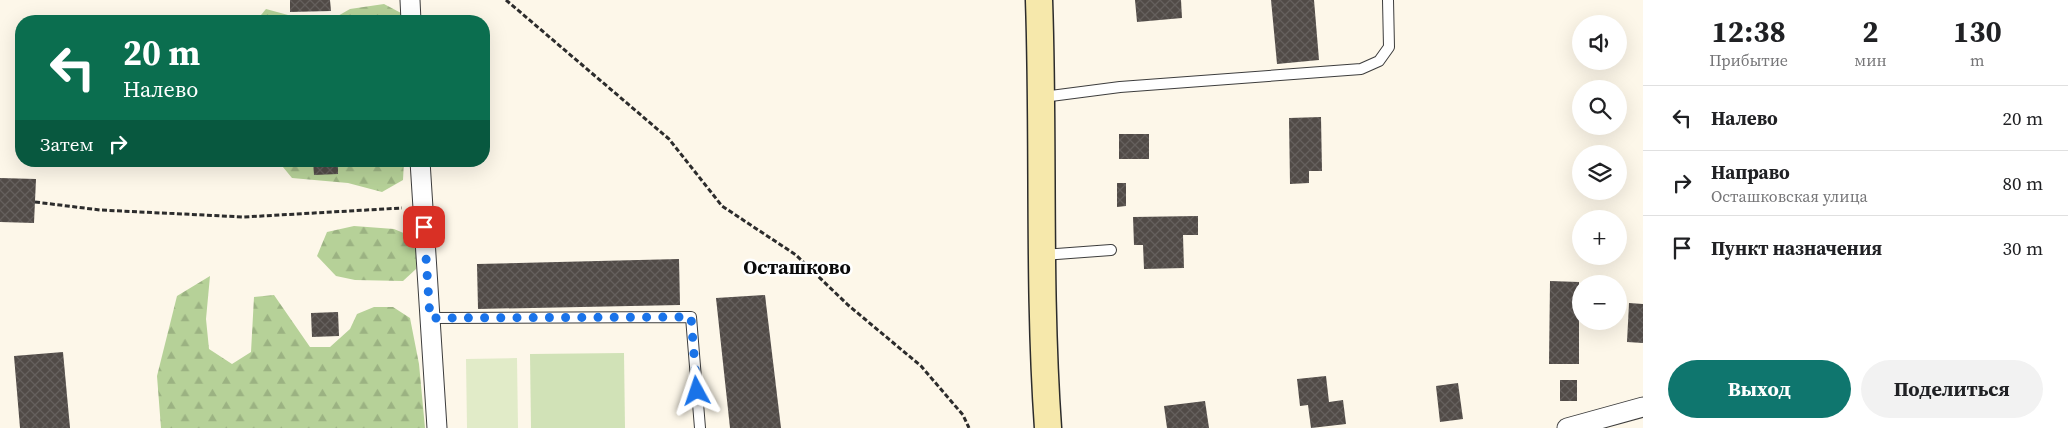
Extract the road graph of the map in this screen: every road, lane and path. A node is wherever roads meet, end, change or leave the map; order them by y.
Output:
1 (410, 0) edge
2 (506, 0) edge
3 (1040, 0) edge
4 (1388, 0) edge
5 (411, 15) edge
6 (1043, 97) junction
7 (420, 167) edge
8 (35, 202) dead end
9 (423, 207) junction
10 (1111, 250) dead end
11 (1043, 255) junction
12 (430, 318) junction
13 (1643, 407) edge
14 (437, 428) edge
15 (700, 428) edge
16 (969, 428) edge
17 (1048, 428) edge
18 (1567, 428) edge

1 - 5 street
2 - 16 path
3 - 6 street
4 - 6 lane
6 - 11 street
7 - 9 street
8 - 9 path
9 - 12 street
10 - 11 lane
11 - 17 street
12 - 14 street
12 - 15 lane
13 - 18 street

